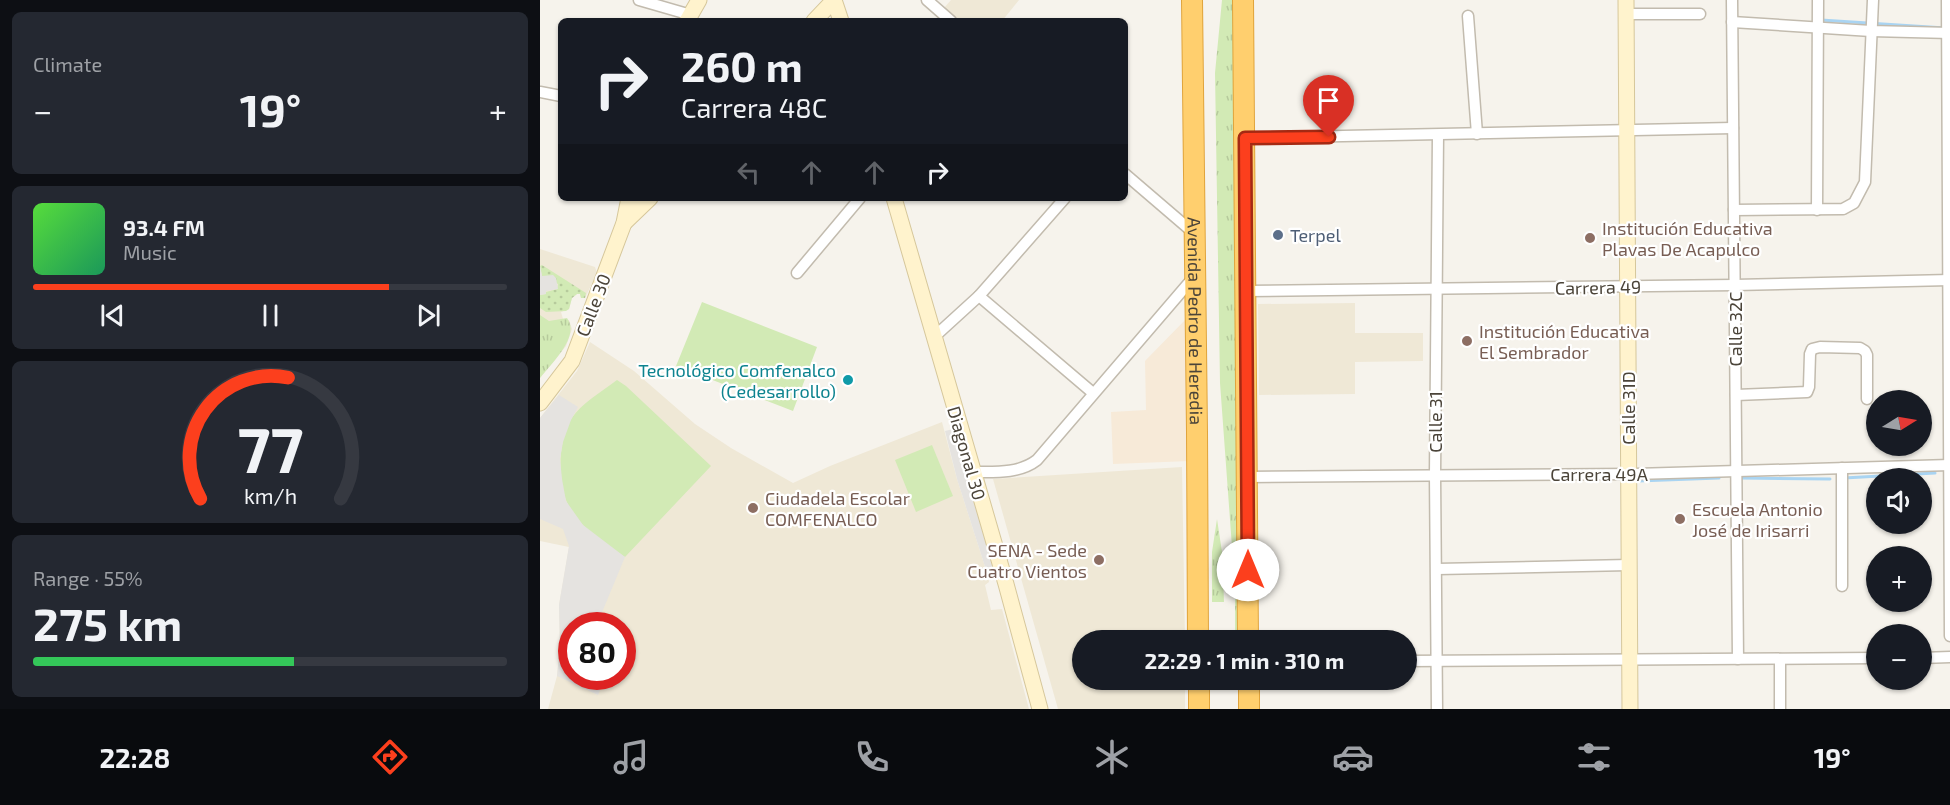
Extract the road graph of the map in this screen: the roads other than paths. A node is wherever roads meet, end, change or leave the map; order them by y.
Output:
1 (639, 0) edge
2 (699, 0) edge
3 (834, 0) edge
4 (927, 0) edge
5 (1192, 0) edge
6 (1243, 0) edge
7 (1732, 0) edge
8 (1818, 0) edge
9 (1873, 0) edge
10 (1947, 0) edge
11 (1626, 7) edge
12 (1700, 14) dead end
13 (1468, 16) dead end
14 (689, 18) edge
15 (817, 18) edge
16 (840, 18) edge
17 (948, 18) edge
18 (1948, 21) edge
19 (1732, 22) junction
20 (1817, 28) junction
21 (1871, 31) junction
22 (1948, 33) edge
23 (540, 92) edge
24 (558, 95) edge
25 (1733, 128) junction
26 (1627, 130) junction
27 (1477, 134) junction
28 (1438, 135) junction
29 (1245, 138) junction
30 (1128, 177) edge
31 (628, 201) edge
32 (647, 201) edge
33 (858, 201) edge
34 (895, 201) edge
35 (1062, 201) edge
36 (1734, 210) junction
37 (1818, 210) junction
38 (624, 223) junction
39 (1195, 234) junction
40 (1949, 234) edge
41 (798, 273) dead end
42 (1196, 276) junction
43 (1949, 280) edge
44 (1735, 285) junction
45 (1628, 287) junction
46 (1436, 289) junction
47 (1246, 291) junction
48 (979, 296) junction
49 (934, 337) junction
50 (1867, 390) edge
51 (1093, 393) junction
52 (1736, 395) junction
53 (540, 403) edge
54 (1949, 465) edge
55 (1842, 468) junction
56 (972, 472) junction
57 (1737, 472) junction
58 (1628, 474) junction
59 (1435, 475) junction
60 (1247, 477) junction
61 (1629, 565) junction
62 (1437, 569) junction
63 (1842, 586) dead end
64 (1950, 591) edge
65 (1198, 630) edge
66 (1248, 630) edge
67 (1950, 636) edge
68 (1950, 657) edge
69 (1629, 658) junction
70 (1780, 658) junction
71 (1866, 658) edge
72 (1932, 658) edge
73 (1738, 659) junction
74 (1417, 661) edge
75 (1438, 661) junction
76 (1199, 690) edge
77 (1249, 690) edge
78 (1040, 709) edge
79 (1199, 709) edge
80 (1249, 709) edge
81 (1437, 709) edge
82 (1630, 709) edge
83 (1780, 709) edge

1 - 14 street
2 - 14 street
3 - 15 street
3 - 16 street
4 - 17 street
5 - 39 highway, Avenida Pedro de Heredia
6 - 29 highway
7 - 19 street, Calle 32C
8 - 20 street
9 - 21 street
10 - 18 street
11 - 12 street
11 - 26 street, Calle 31D
13 - 27 street
18 - 22 street
19 - 20 street
19 - 25 street, Calle 32C
20 - 21 street
20 - 37 street
21 - 22 street
21 - 37 street
22 - 40 street
23 - 24 street
25 - 26 street
25 - 36 street, Calle 32C
26 - 27 street
26 - 45 street, Calle 31D
27 - 28 street
28 - 29 street
28 - 46 street, Calle 31
29 - 47 highway
30 - 39 street
31 - 38 street, Calle 30
32 - 38 street
33 - 41 street
34 - 49 street, Diagonal 30
35 - 48 street
36 - 37 street
36 - 44 street, Calle 32C
38 - 53 street, Calle 30
39 - 42 highway, Avenida Pedro de Heredia
40 - 43 street
42 - 51 street
42 - 65 highway, Avenida Pedro de Heredia
43 - 44 street, Carrera 49
43 - 54 street
44 - 45 street, Carrera 49
44 - 52 street, Calle 32C
45 - 46 street, Carrera 49
45 - 58 street, Calle 31D
46 - 47 street, Carrera 49
46 - 59 street, Calle 31
47 - 60 highway
48 - 49 street
48 - 51 street
49 - 56 street, Diagonal 30
50 - 52 street
51 - 56 street
52 - 57 street, Calle 32C
54 - 55 street, Carrera 49A
54 - 64 street
55 - 57 street, Carrera 49A
55 - 63 street
56 - 78 street, Diagonal 30
57 - 58 street, Carrera 49A
57 - 73 street, Calle 32C
58 - 59 street, Carrera 49A
58 - 61 street, Calle 31D
59 - 60 street, Carrera 49A
59 - 62 street, Calle 31
60 - 66 highway
61 - 62 street
61 - 69 street, Calle 31D
62 - 75 street, Calle 31
64 - 67 street
68 - 72 street
69 - 73 street
69 - 75 street
69 - 82 street, Calle 31D
70 - 71 street
70 - 73 street
70 - 83 street
74 - 75 street
75 - 81 street, Calle 31
76 - 79 highway
77 - 80 highway

